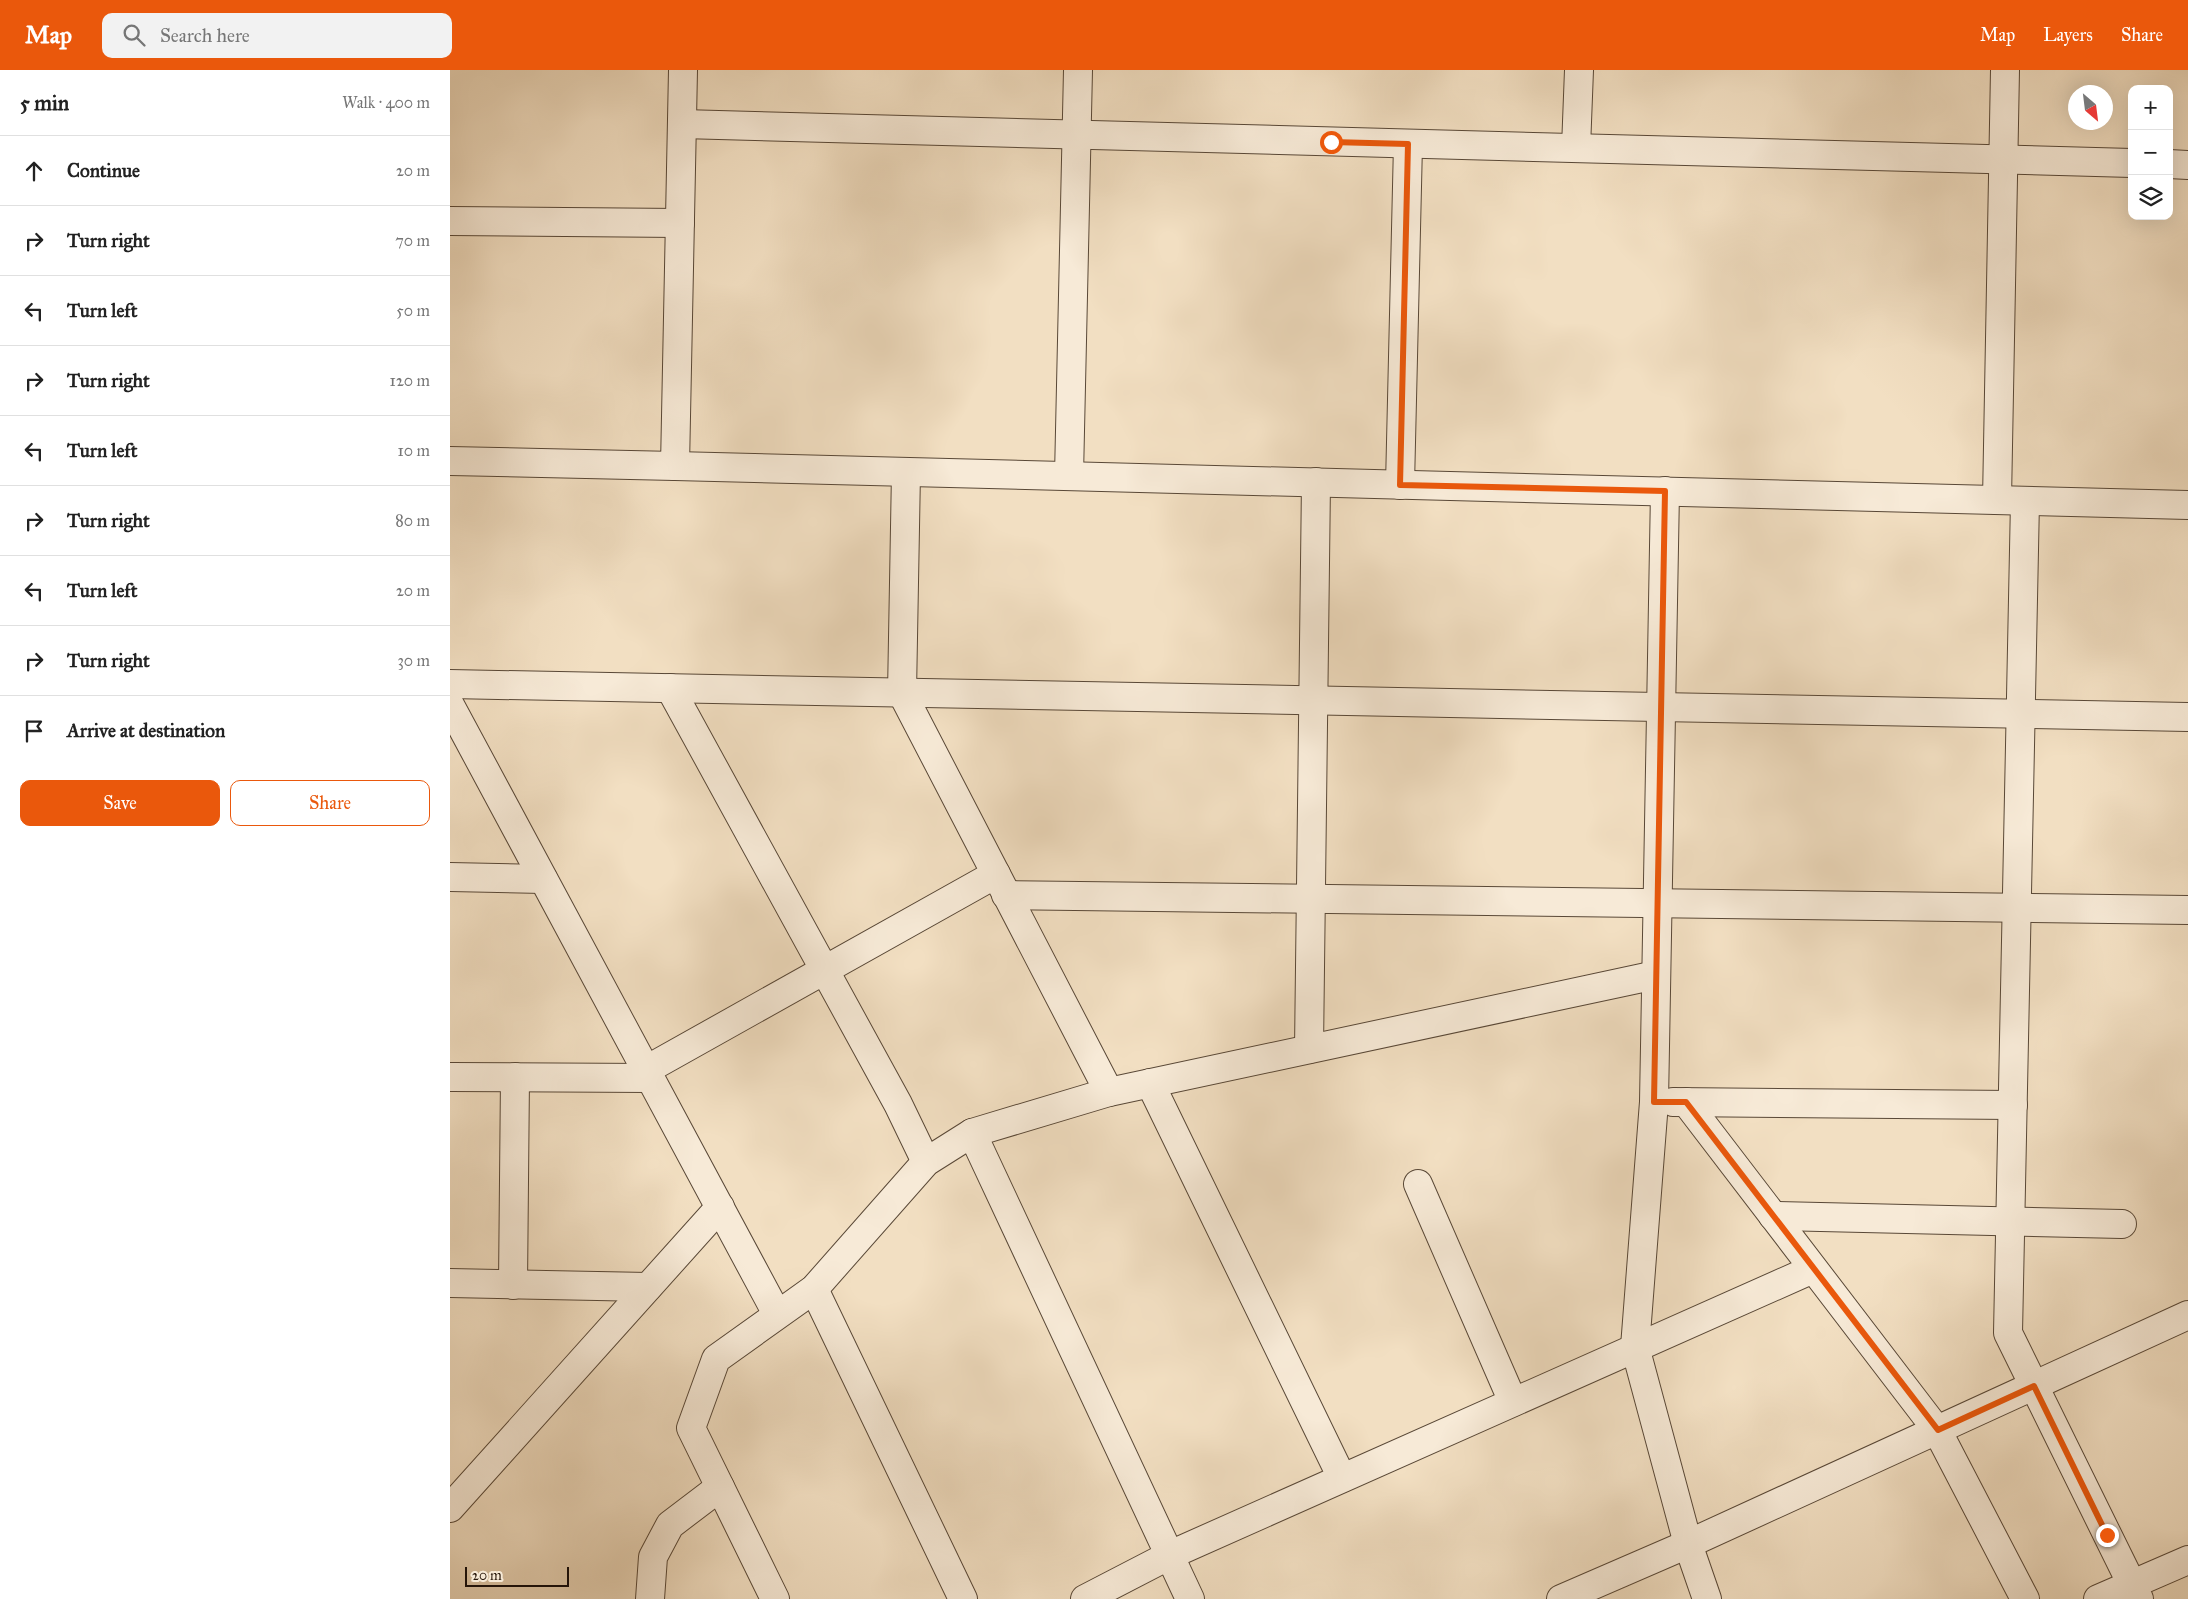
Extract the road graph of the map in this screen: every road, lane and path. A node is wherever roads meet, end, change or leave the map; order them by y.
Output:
1 (683, 70) edge
2 (1078, 70) edge
3 (1579, 70) edge
4 (2005, 70) edge
5 (682, 124) junction
6 (1078, 135) junction
7 (1408, 144) junction
8 (1576, 148) junction
9 (2004, 160) junction
10 (2128, 163) edge
11 (2173, 164) edge
12 (2188, 165) edge
13 (450, 221) edge
14 (680, 223) junction
15 (450, 461) edge
16 (675, 466) junction
17 (906, 472) junction
18 (1069, 476) junction
19 (1316, 482) junction
20 (1400, 485) junction
21 (1665, 491) junction
22 (1997, 500) junction
23 (2025, 501) junction
24 (2188, 505) edge
25 (450, 684) edge
26 (670, 688) junction
27 (902, 693) junction
28 (1313, 701) junction
29 (450, 705) edge
30 (1660, 707) junction
31 (2020, 714) junction
32 (2188, 717) edge
33 (450, 877) edge
34 (544, 879) junction
35 (1001, 885) junction
36 (1311, 899) junction
37 (1657, 904) junction
38 (2017, 908) junction
39 (2188, 910) edge
40 (824, 970) junction
41 (1656, 975) junction
42 (1310, 1049) junction
43 (648, 1074) junction
44 (450, 1077) edge
45 (515, 1077) junction
46 (1150, 1083) junction
47 (1109, 1092) junction
48 (1654, 1102) junction
49 (1686, 1102) junction
50 (2013, 1105) junction
51 (972, 1133) junction
52 (926, 1162) junction
53 (1418, 1184) dead end
54 (720, 1207) junction
55 (1773, 1216) junction
56 (2011, 1222) junction
57 (2122, 1224) dead end
58 (1814, 1269) junction
59 (450, 1283) edge
60 (513, 1285) junction
61 (648, 1287) junction
62 (814, 1289) junction
63 (777, 1314) junction
64 (2188, 1315) edge
65 (1636, 1347) junction
66 (2034, 1386) junction
67 (1513, 1402) junction
68 (1938, 1430) junction
69 (1342, 1478) junction
70 (720, 1487) junction
71 (450, 1508) edge
72 (1688, 1544) junction
73 (1170, 1555) junction
74 (2188, 1560) edge
75 (2135, 1592) edge
76 (650, 1599) edge
77 (775, 1599) edge
78 (963, 1599) edge
79 (1085, 1599) edge
80 (1190, 1599) edge
81 (1561, 1599) edge
82 (1707, 1599) edge
83 (2025, 1599) edge
84 (2098, 1599) edge

1 - 5 street
2 - 6 street
3 - 8 street
4 - 9 street
5 - 6 street
5 - 14 street
6 - 7 street
6 - 18 street
7 - 8 street
7 - 20 street
8 - 9 street
9 - 10 street
9 - 22 street
11 - 12 street
13 - 14 street
14 - 16 street
15 - 16 street
16 - 17 street
17 - 18 street
17 - 27 street
18 - 19 street
19 - 20 street
19 - 28 street
20 - 21 street
21 - 22 street
21 - 30 street
22 - 23 street
23 - 24 street
23 - 31 street
25 - 26 street
26 - 27 street
26 - 40 street
27 - 28 street
27 - 35 street
28 - 30 street
28 - 36 street
29 - 34 street
30 - 31 street
30 - 37 street
31 - 32 street
31 - 38 street
33 - 34 street
34 - 43 street
35 - 36 street
35 - 40 street
35 - 47 street
36 - 37 street
36 - 42 street
37 - 38 street
37 - 41 street
38 - 39 street
38 - 50 street
40 - 43 street
40 - 52 street
41 - 42 street
41 - 48 street
42 - 46 street
43 - 45 street
43 - 54 street
44 - 45 street
45 - 60 street
46 - 47 street
46 - 69 street
47 - 51 street
48 - 49 street
48 - 65 street
49 - 50 street
49 - 55 street
50 - 56 street
51 - 52 street
51 - 73 street
52 - 62 street
53 - 67 street
54 - 61 street
54 - 63 street
55 - 56 street
55 - 58 street
56 - 57 street
56 - 66 street
58 - 65 street
58 - 68 street
59 - 60 street
60 - 61 street
61 - 71 street
62 - 63 street
62 - 78 street
63 - 70 street
64 - 66 street
65 - 67 street
65 - 72 street
66 - 68 street
66 - 75 street
67 - 69 street
68 - 72 street
68 - 83 street
69 - 73 street
70 - 76 street
70 - 77 street
72 - 81 street
72 - 82 street
73 - 79 street
73 - 80 street
74 - 75 street
75 - 84 street

